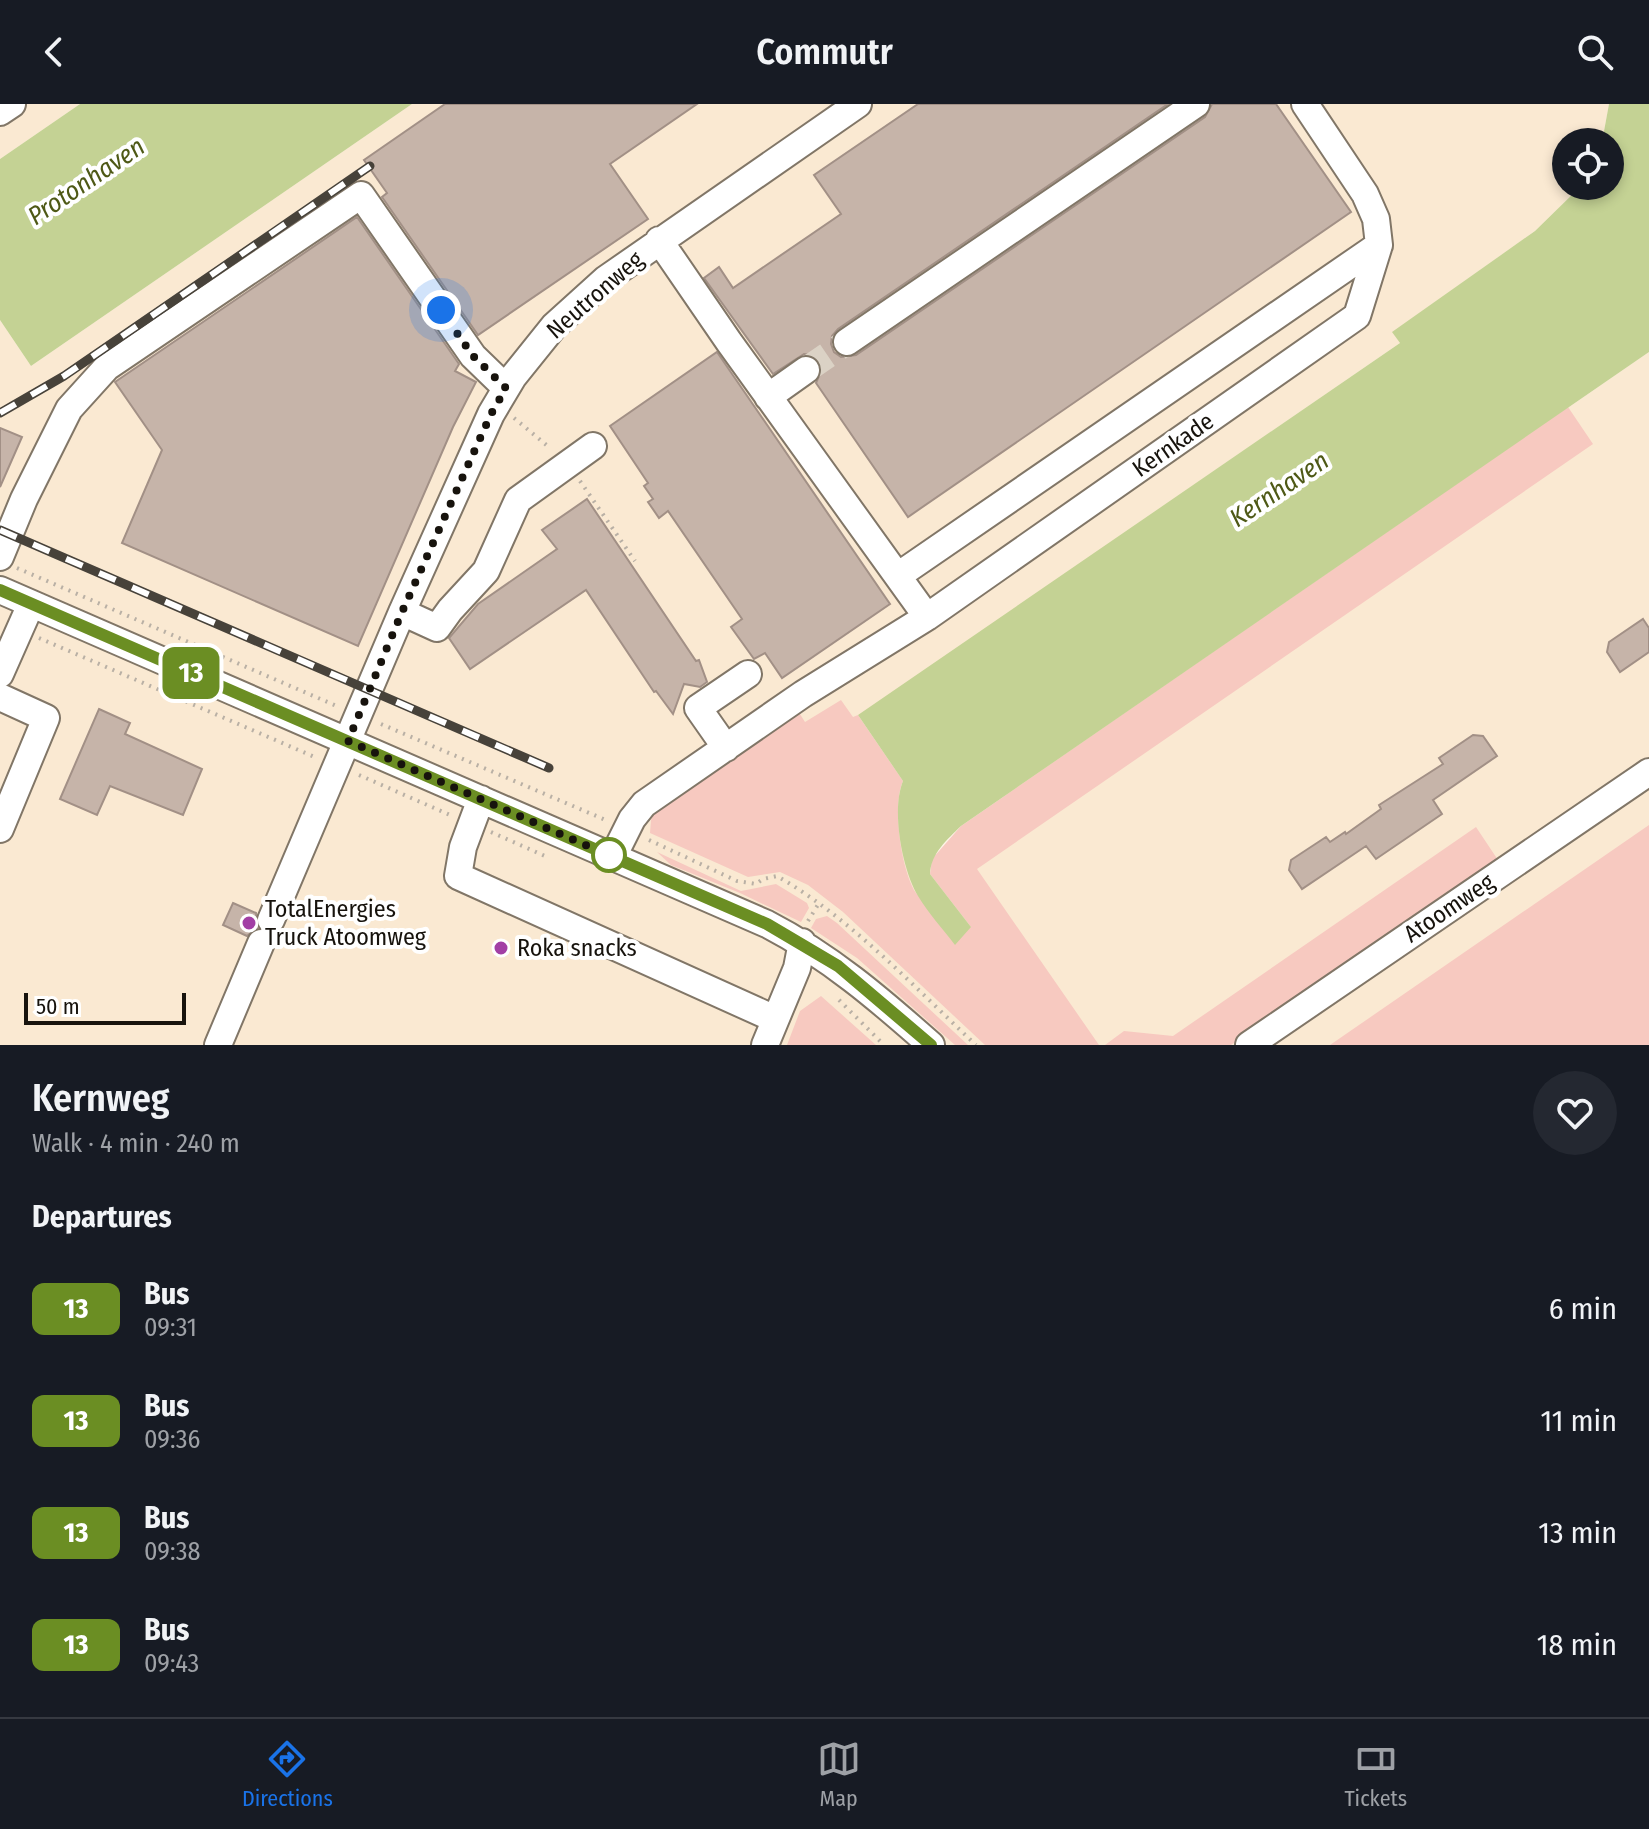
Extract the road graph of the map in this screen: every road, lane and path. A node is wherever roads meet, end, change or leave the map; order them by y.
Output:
1 (12, 104) edge
2 (858, 104) edge
3 (1196, 104) edge
4 (1305, 104) edge
5 (0, 112) edge
6 (659, 240) junction
7 (1379, 245) junction
8 (847, 342) tunnel mouth
9 (806, 370) tunnel mouth
10 (506, 388) junction
11 (768, 397) junction
12 (593, 446) dead end
13 (0, 557) edge
14 (899, 575) junction
15 (0, 590) edge
16 (31, 604) junction
17 (402, 612) junction
18 (927, 617) junction
19 (0, 674) edge
20 (748, 674) dead end
21 (0, 697) edge
22 (348, 741) junction
23 (726, 748) junction
24 (1649, 772) edge
25 (481, 799) junction
26 (0, 829) edge
27 (613, 857) junction
28 (802, 942) junction
29 (775, 1019) junction
30 (218, 1045) edge
31 (765, 1045) edge
32 (931, 1045) edge
33 (1249, 1045) edge

1 - 5 street
2 - 6 street, Neutronweg
3 - 8 street
4 - 7 street, Kernkade
6 - 10 street, Neutronweg
6 - 11 street, Neutronweg
7 - 14 street, Kernkade
7 - 18 street, Kernkade
9 - 11 street
10 - 13 street
10 - 17 street, Neutronweg
11 - 14 street, Neutronweg
12 - 17 street
14 - 18 street
15 - 16 street
16 - 19 street
16 - 22 street
17 - 22 street, Neutronweg
18 - 23 street, Kernkade
20 - 23 street
21 - 26 street
22 - 25 street
22 - 30 street, Neutronweg
23 - 27 street, Kernkade
24 - 33 street, Atoomweg
25 - 27 street
25 - 29 street
27 - 28 street
28 - 29 street
28 - 32 street
29 - 31 street

